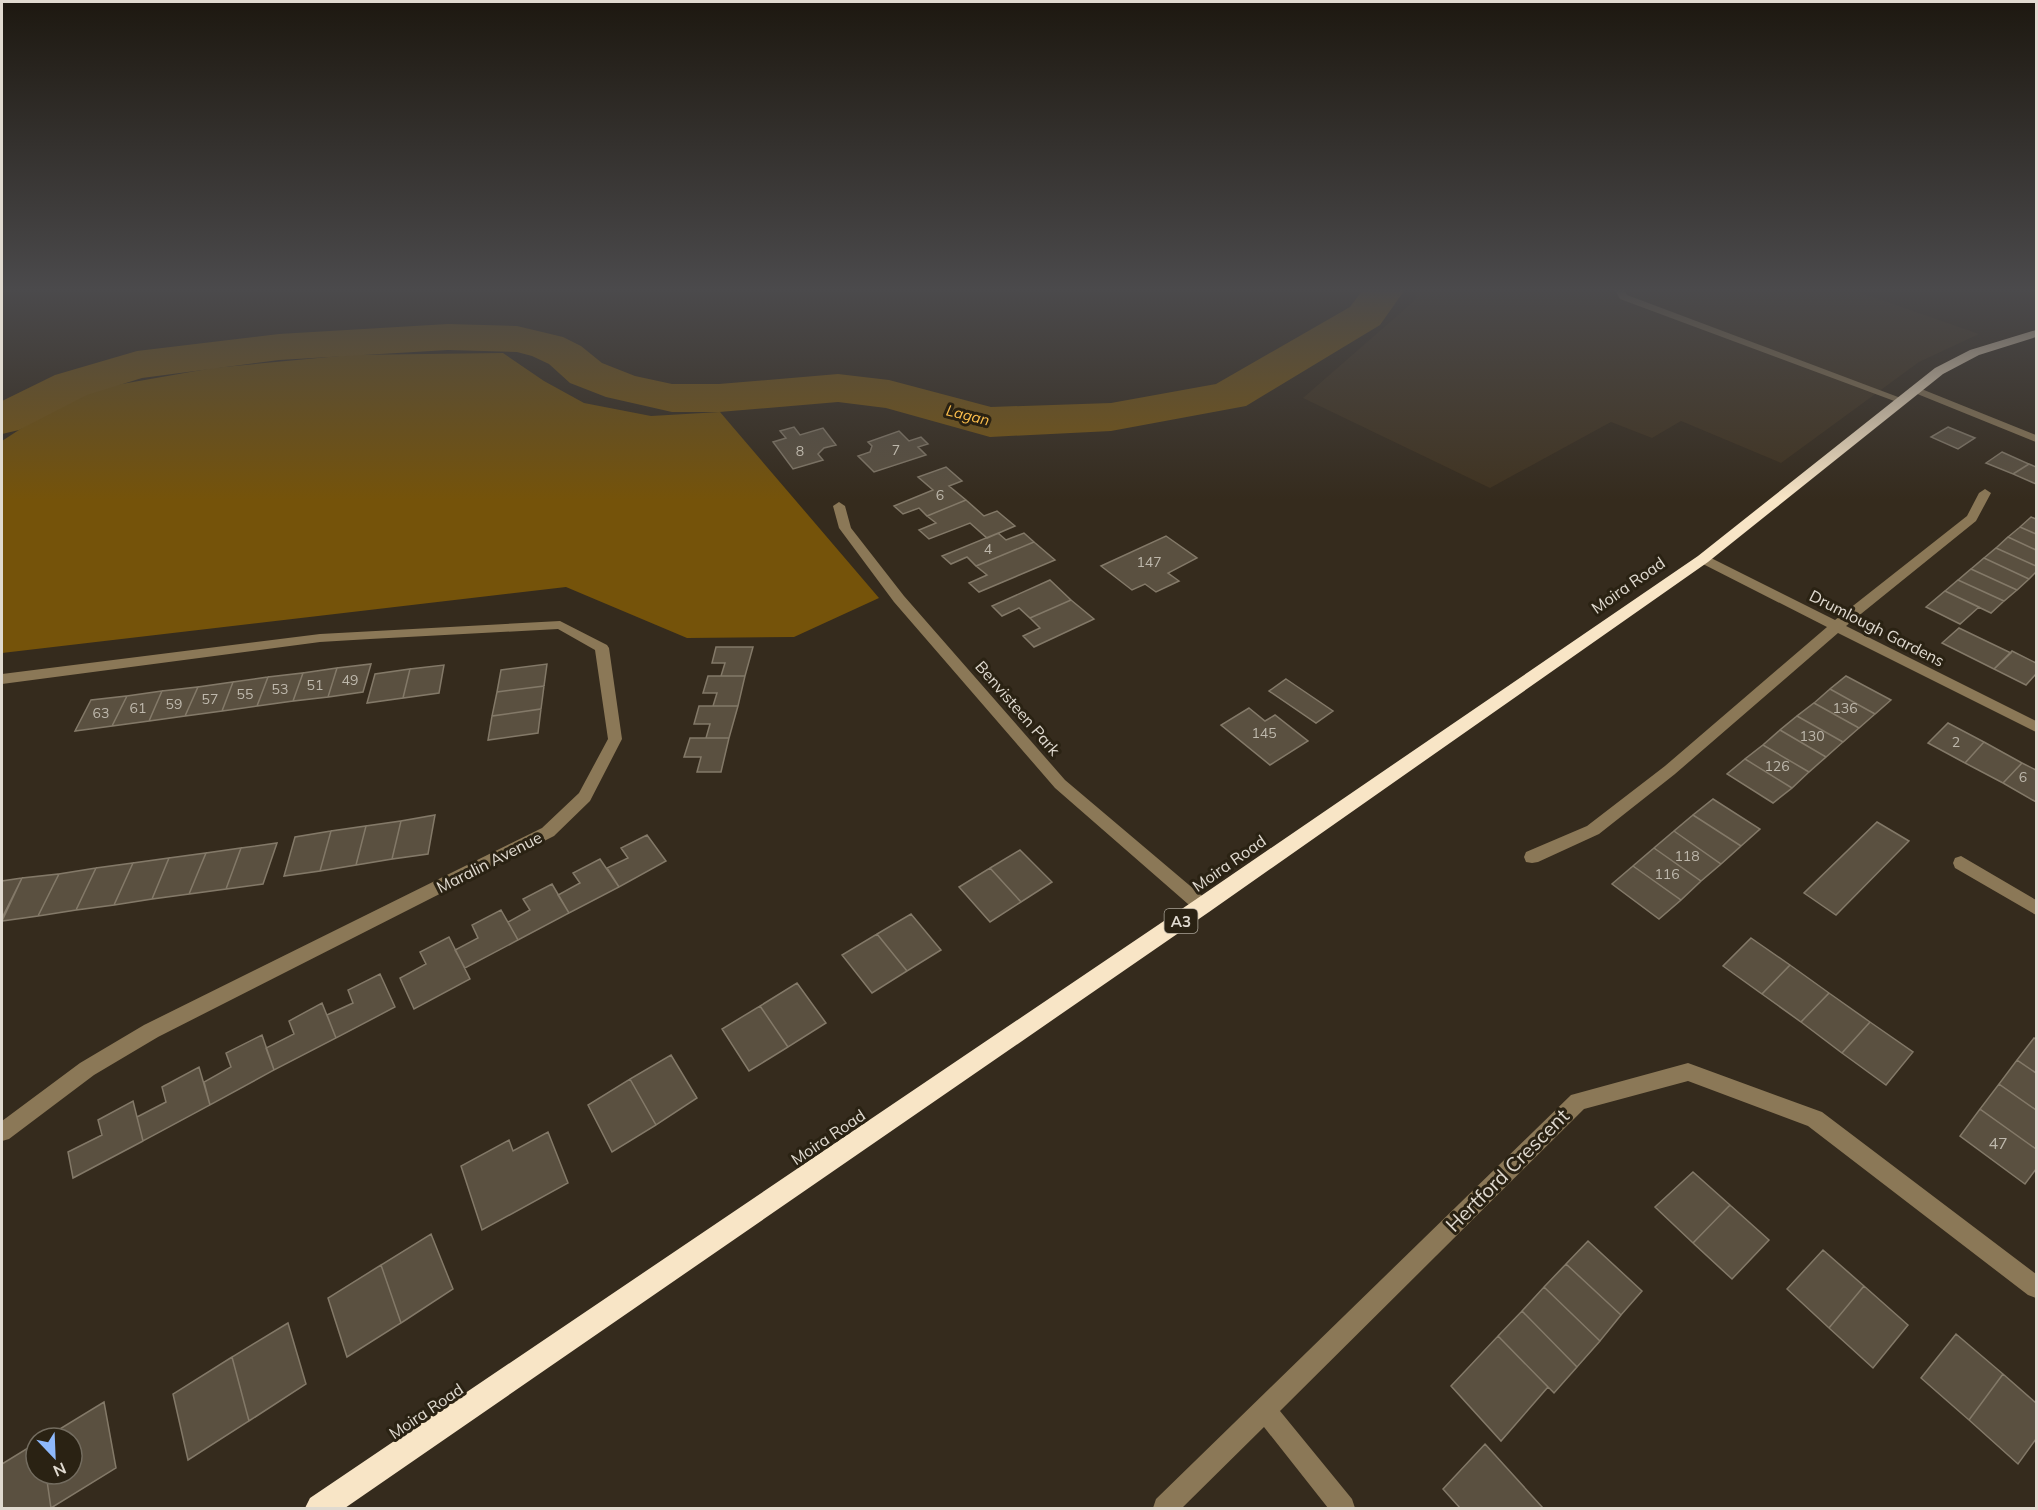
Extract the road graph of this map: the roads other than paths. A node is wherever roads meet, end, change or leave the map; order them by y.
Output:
1 (1804, 358) edge
2 (1959, 358) edge
3 (1907, 394) junction
4 (2037, 439) edge
5 (1985, 493) dead end
6 (839, 506) dead end
7 (1703, 559) junction
8 (1837, 626) junction
9 (2, 680) edge
10 (2037, 727) edge
11 (1532, 857) dead end
12 (1961, 863) dead end
13 (1202, 906) junction
14 (2037, 908) edge
15 (2, 1132) edge
16 (2037, 1287) edge
17 (1264, 1409) junction
18 (320, 1509) edge
19 (1165, 1509) edge
20 (1343, 1509) edge

1 - 3 street
2 - 3 highway, Moira Road / A3
3 - 4 street
3 - 7 highway, Moira Road / A3
5 - 8 street
6 - 13 street, Benvisteen Park
7 - 8 street, Drumlough Gardens
7 - 13 highway, Moira Road / A3
8 - 10 street, Drumlough Gardens
8 - 11 street
9 - 15 street, Maralin Avenue
12 - 14 street
13 - 18 highway, Moira Road / A3
16 - 17 street, Hertford Crescent
17 - 19 street, Hertford Crescent
17 - 20 street

